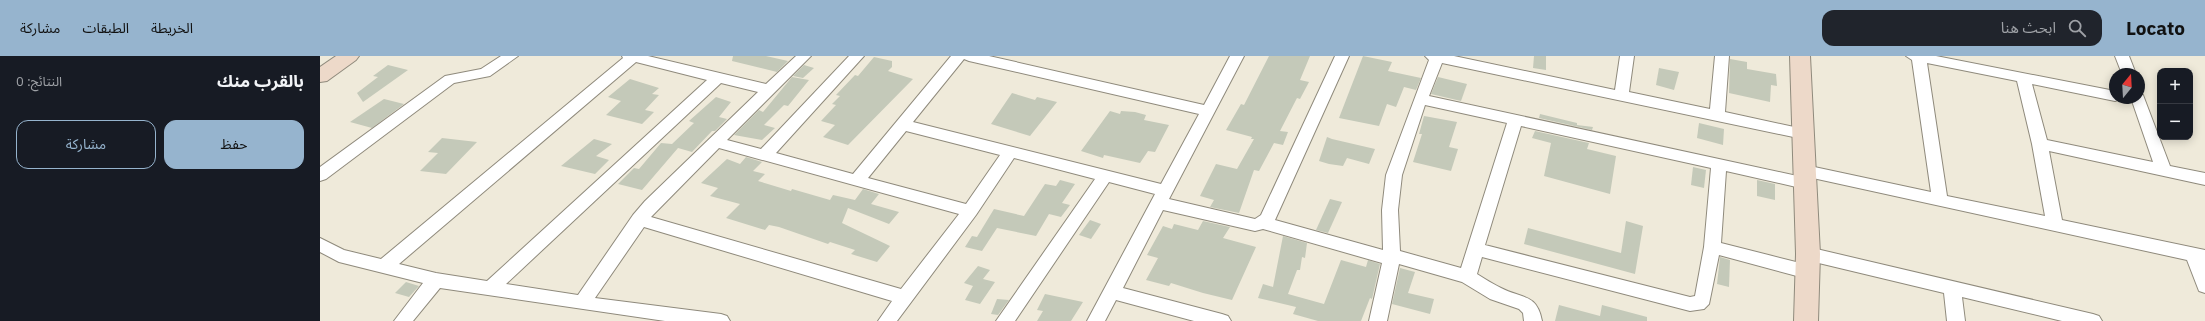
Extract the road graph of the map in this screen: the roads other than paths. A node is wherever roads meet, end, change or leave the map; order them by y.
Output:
1 (349, 56) edge
2 (511, 56) edge
3 (631, 56) edge
4 (804, 56) edge
5 (857, 56) edge
6 (959, 56) edge
7 (969, 56) edge
8 (1237, 56) edge
9 (1342, 56) edge
10 (1434, 56) edge
11 (1627, 56) edge
12 (1722, 56) edge
13 (1800, 56) edge
14 (2122, 56) edge
15 (1916, 57) edge
16 (2127, 68) edge
17 (320, 76) edge
18 (2023, 77) junction
19 (718, 78) junction
20 (770, 90) junction
21 (2109, 95) edge
22 (1621, 96) junction
23 (1420, 99) junction
24 (2139, 104) edge
25 (1208, 111) junction
26 (1717, 116) junction
27 (1516, 119) junction
28 (902, 125) junction
29 (1803, 134) junction
30 (715, 142) junction
31 (2040, 144) junction
32 (1010, 152) junction
33 (765, 155) junction
34 (1719, 164) junction
35 (2164, 170) junction
36 (320, 175) edge
37 (1105, 176) junction
38 (1805, 177) junction
39 (2205, 179) edge
40 (856, 181) junction
41 (1162, 197) junction
42 (1940, 200) junction
43 (970, 211) junction
44 (639, 219) junction
45 (1263, 223) junction
46 (2055, 224) junction
47 (320, 244) edge
48 (1712, 248) junction
49 (1476, 249) junction
50 (2200, 256) edge
51 (1392, 257) junction
52 (1808, 263) junction
53 (383, 267) junction
54 (1467, 277) junction
55 (436, 280) junction
56 (2205, 286) edge
57 (492, 287) junction
58 (1952, 288) junction
59 (1112, 292) junction
60 (904, 297) junction
61 (582, 303) junction
62 (1186, 316) edge
63 (403, 321) edge
64 (721, 321) edge
65 (887, 321) edge
66 (1005, 321) edge
67 (1096, 321) edge
68 (1222, 321) edge
69 (1378, 321) edge
70 (1533, 321) edge
71 (1806, 321) edge
72 (1956, 321) edge
73 (2090, 321) edge

1 - 17 street
2 - 36 street
3 - 19 street
3 - 53 street
4 - 20 street
5 - 33 street
6 - 28 street
7 - 25 street
8 - 25 street
9 - 45 street
10 - 22 street
10 - 23 street
11 - 22 street
12 - 26 street
13 - 29 street
14 - 16 street
15 - 18 street
15 - 42 street
18 - 21 street
18 - 31 street
19 - 20 street
19 - 57 street
20 - 30 street
22 - 26 street
23 - 27 street
23 - 51 street
24 - 35 street
25 - 41 street
26 - 29 street
27 - 34 street
27 - 49 street
28 - 32 street
28 - 40 street
29 - 38 street
30 - 33 street
30 - 44 street
31 - 35 street
31 - 46 street
32 - 37 street
32 - 43 street
33 - 40 street
34 - 38 street
34 - 48 street
35 - 39 street
37 - 41 street
37 - 66 street
38 - 42 street
38 - 52 street
40 - 43 street
41 - 45 street
41 - 59 street
42 - 46 street
43 - 60 street
44 - 60 street
44 - 61 street
45 - 51 street
46 - 50 street
47 - 53 street
48 - 49 street
48 - 52 street
49 - 54 street
50 - 56 street
51 - 54 street
51 - 69 street
52 - 58 street
52 - 71 street
53 - 55 street
54 - 70 street
55 - 57 street
55 - 63 street
57 - 61 street
58 - 72 street
58 - 73 street
59 - 62 street
59 - 67 street
60 - 65 street
61 - 64 street
62 - 68 street

